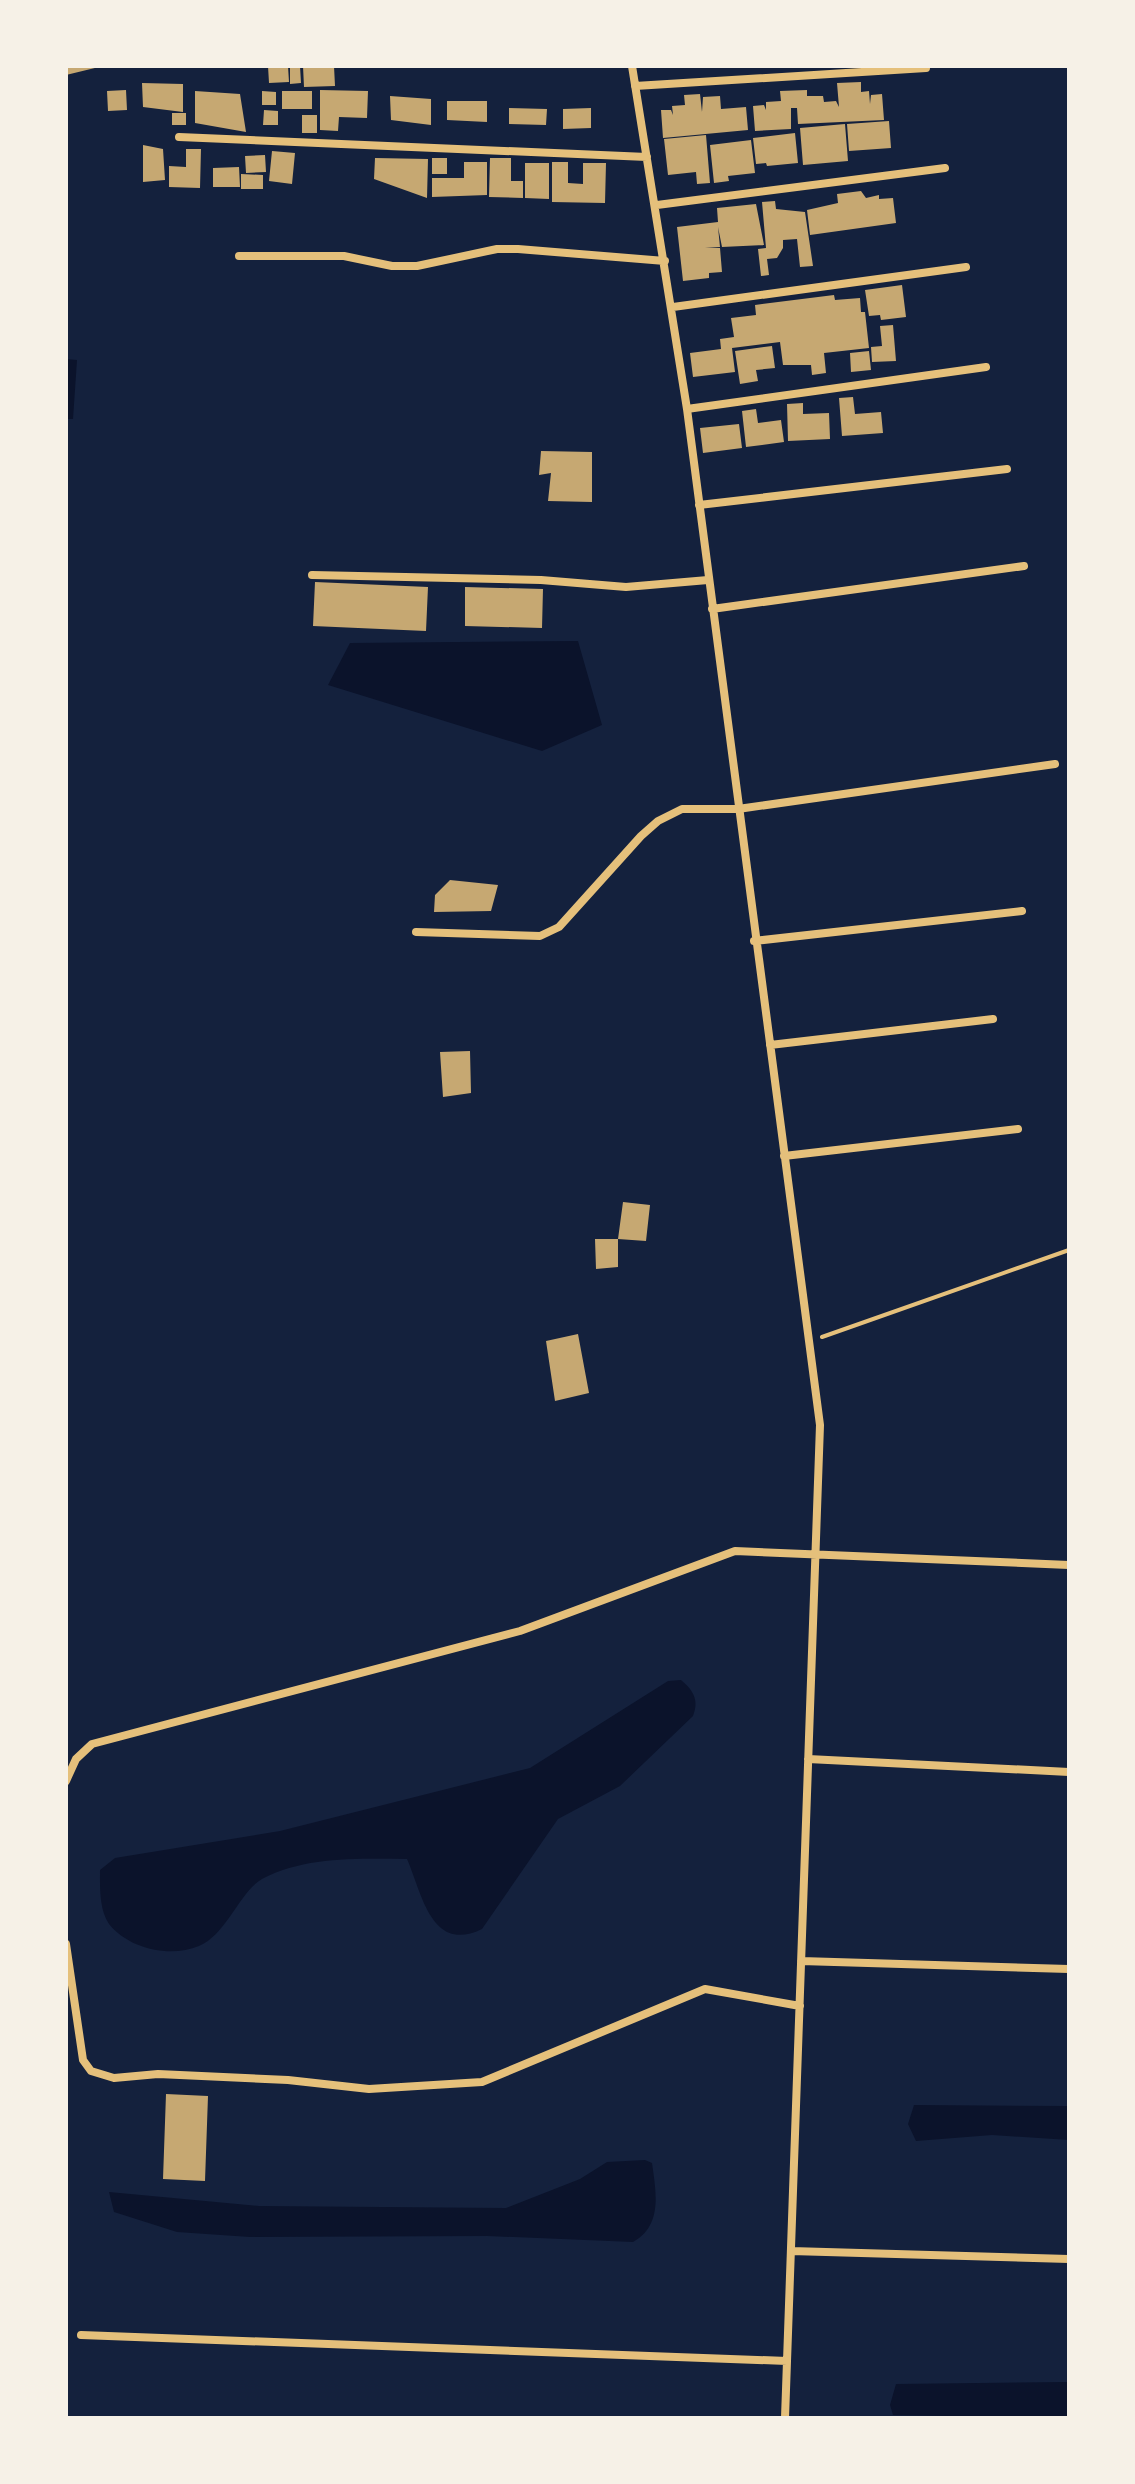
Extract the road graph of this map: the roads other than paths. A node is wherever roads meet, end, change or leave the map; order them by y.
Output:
1 (632, 66) edge
2 (926, 68) dead end
3 (635, 86) junction
4 (179, 137) dead end
5 (647, 157) junction
6 (945, 168) dead end
7 (657, 205) junction
8 (239, 256) dead end
9 (665, 261) junction
10 (966, 267) dead end
11 (673, 307) junction
12 (986, 367) dead end
13 (687, 409) junction
14 (1007, 469) dead end
15 (699, 505) junction
16 (1024, 566) dead end
17 (312, 575) dead end
18 (708, 580) junction
19 (712, 609) junction
20 (1055, 764) dead end
21 (738, 809) junction
22 (1022, 911) dead end
23 (416, 932) dead end
24 (754, 941) junction
25 (993, 1019) dead end
26 (770, 1045) junction
27 (1018, 1129) dead end
28 (784, 1156) junction
29 (815, 1553) junction
30 (1069, 1565) edge
31 (808, 1759) junction
32 (1069, 1772) edge
33 (66, 1781) edge
34 (66, 1944) edge
35 (801, 1961) junction
36 (1069, 1969) edge
37 (800, 2006) junction
38 (791, 2251) junction
39 (1069, 2259) edge
40 (81, 2335) dead end
41 (787, 2361) junction
42 (785, 2418) edge

1 - 3 street
2 - 3 street
3 - 5 street
4 - 5 street
5 - 7 street
6 - 7 street
7 - 9 street
8 - 9 street
9 - 11 street
10 - 11 street
11 - 13 street
12 - 13 street
13 - 15 street
14 - 15 street
15 - 18 street
16 - 19 street
17 - 18 street
18 - 19 street
19 - 21 street
20 - 21 street
21 - 23 street
21 - 24 street
22 - 24 street
24 - 26 street
25 - 26 street
26 - 28 street
27 - 28 street
28 - 29 street
29 - 30 street
29 - 31 street
29 - 33 street
31 - 32 street
31 - 35 street
34 - 37 street
35 - 36 street
35 - 37 street
37 - 38 street
38 - 39 street
38 - 41 street
40 - 41 street
41 - 42 street

